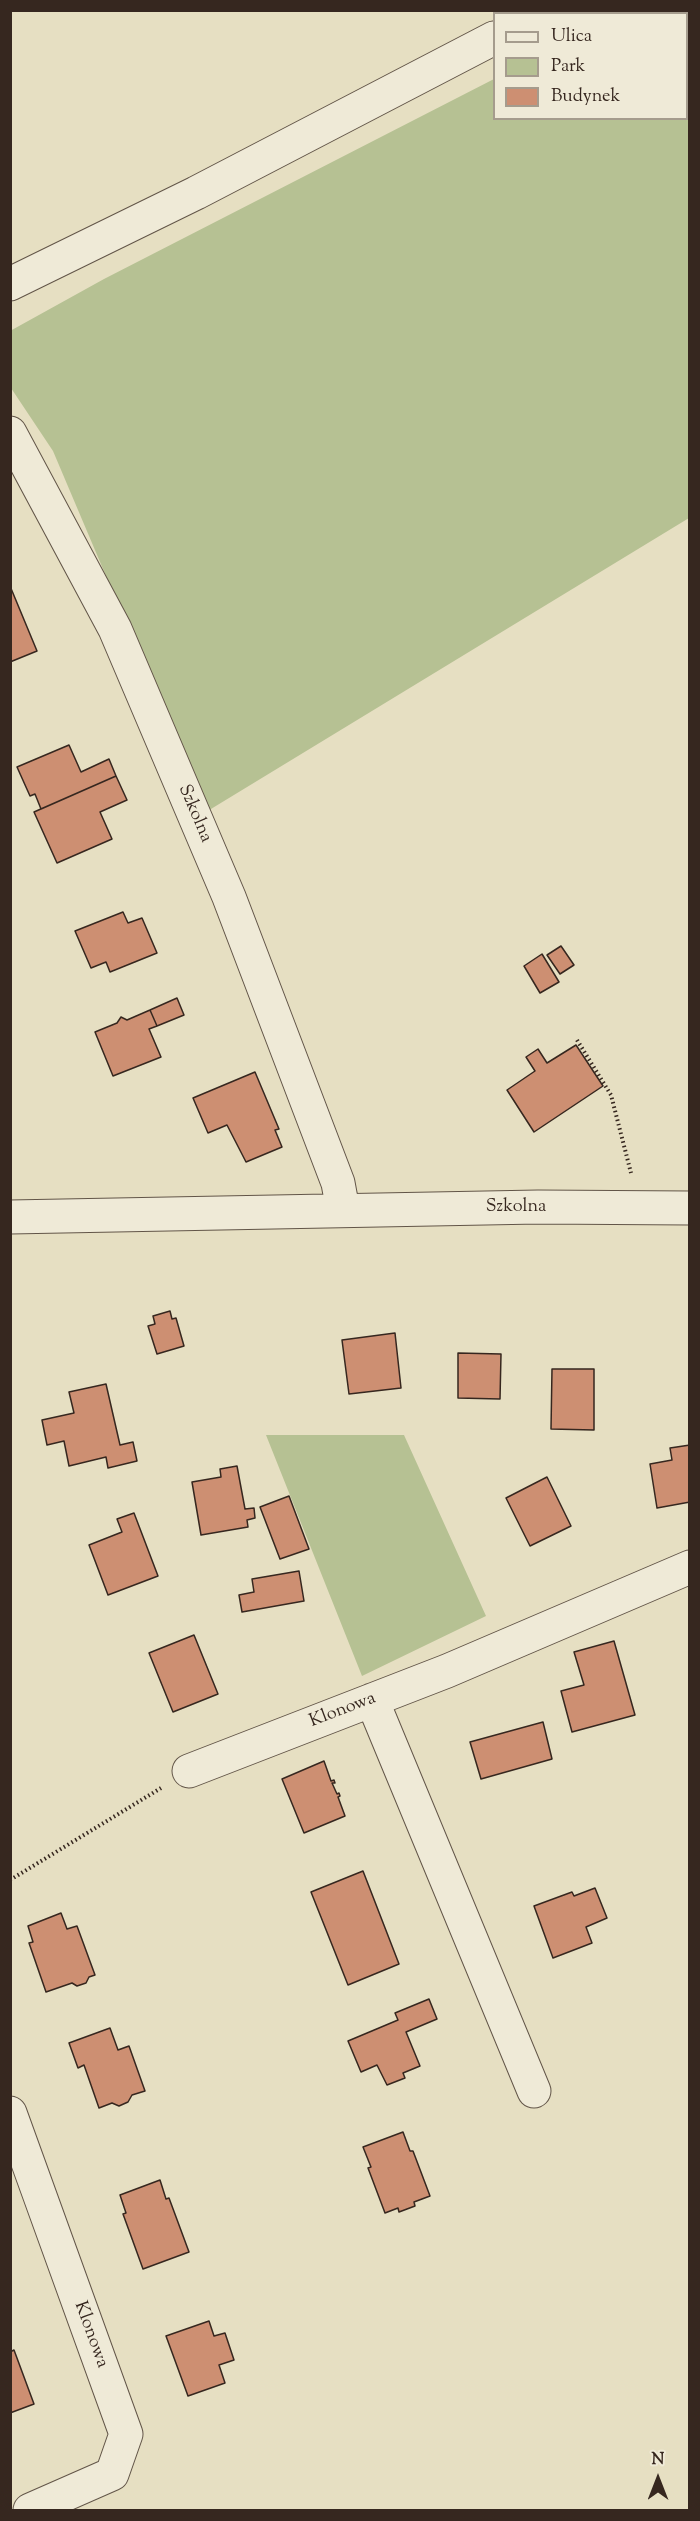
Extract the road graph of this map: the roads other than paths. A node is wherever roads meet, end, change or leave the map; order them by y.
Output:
1 (493, 39) edge
2 (10, 284) edge
3 (10, 433) edge
4 (690, 1208) edge
5 (343, 1210) junction
6 (10, 1217) edge
7 (690, 1567) edge
8 (372, 1700) junction
9 (189, 1771) road end
10 (534, 2091) dead end
11 (10, 2113) edge
12 (30, 2511) edge

1 - 2 street
3 - 5 street, Szkolna
4 - 5 street, Szkolna
5 - 6 street, Szkolna
7 - 8 street, Klonowa
8 - 9 street, Klonowa
8 - 10 street
11 - 12 street, Klonowa

